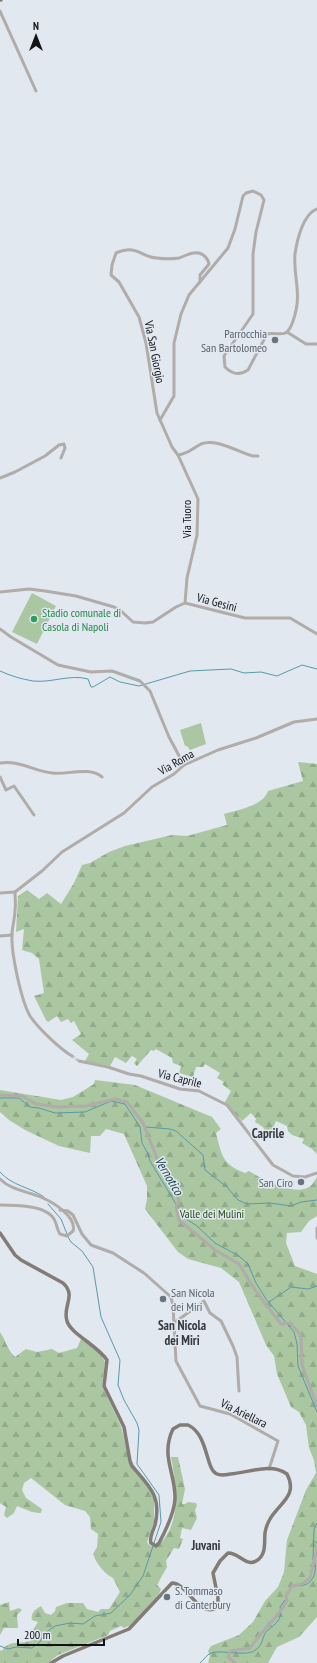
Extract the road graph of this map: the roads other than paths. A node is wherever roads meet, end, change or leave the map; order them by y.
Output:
1 (0, 11) edge
2 (36, 90) dead end
3 (317, 209) edge
4 (200, 282) junction
5 (287, 332) junction
6 (317, 344) edge
7 (160, 419) junction
8 (178, 455) junction
9 (258, 456) dead end
10 (61, 458) dead end
11 (0, 478) edge
12 (1, 592) edge
13 (185, 603) junction
14 (0, 629) edge
15 (317, 634) edge
16 (317, 719) edge
17 (0, 763) edge
18 (184, 765) junction
19 (0, 777) edge
20 (102, 777) dead end
21 (34, 815) dead end
22 (15, 892) junction
23 (0, 893) edge
24 (12, 935) junction
25 (0, 936) edge
26 (72, 1056) tunnel mouth
27 (79, 1060) tunnel mouth
28 (0, 1095) edge
29 (317, 1173) edge
30 (0, 1179) edge
31 (0, 1205) edge
32 (60, 1210) junction
33 (317, 1228) edge
34 (0, 1233) edge
35 (317, 1238) edge
36 (174, 1323) junction
37 (239, 1391) dead end
38 (317, 1406) edge
39 (269, 1469) junction
40 (317, 1548) edge
41 (51, 1663) edge
42 (235, 1663) edge

1 - 2 street
3 - 5 street
4 - 5 street
4 - 7 street
4 - 7 street, Via San Giorgio
5 - 6 street
7 - 8 street, Via Tuoro
8 - 9 street
8 - 13 street, Via Tuoro
10 - 11 street
12 - 13 street, Via Gesini
13 - 15 street, Via Gesini
14 - 18 street
16 - 18 street, Via Roma
17 - 20 street
18 - 22 street, Via Roma
19 - 21 street
22 - 23 street
22 - 24 street
24 - 25 street
24 - 26 street
27 - 29 street, Via Caprile
28 - 38 street
30 - 32 street
31 - 32 street
32 - 36 street
33 - 35 street
34 - 39 main road
36 - 37 street
36 - 39 street, Via Ariellara
39 - 41 main road
40 - 42 street

